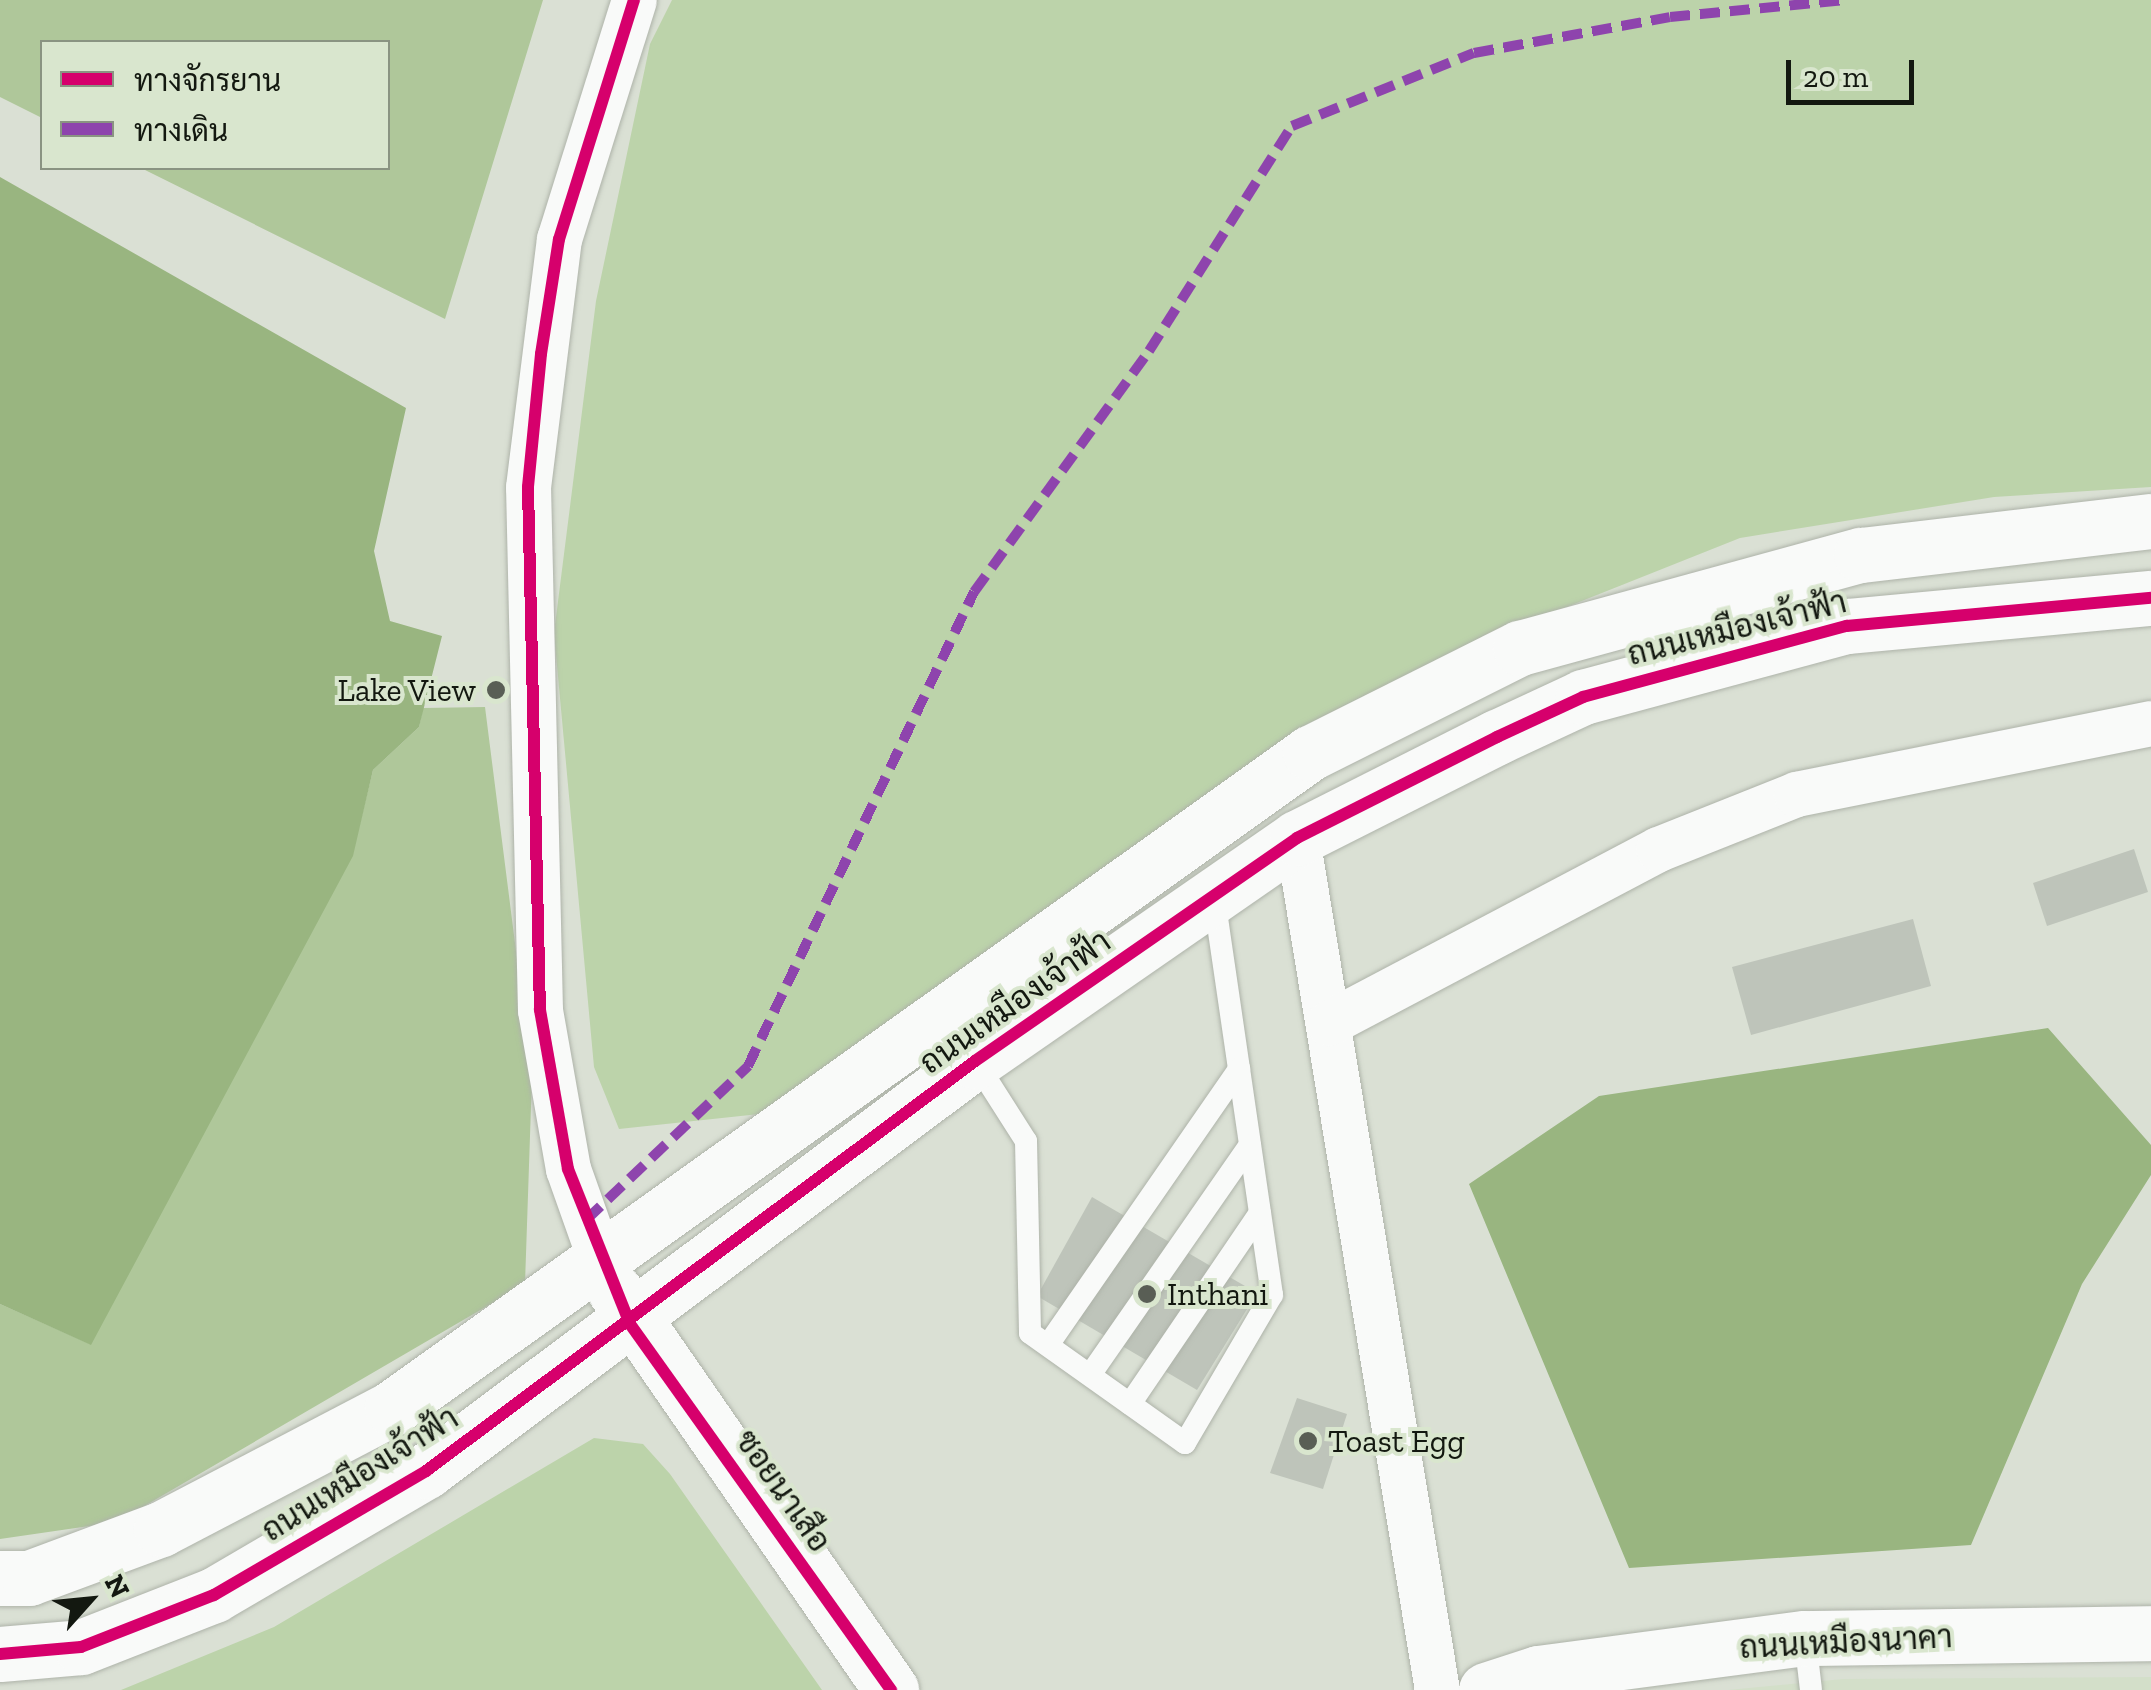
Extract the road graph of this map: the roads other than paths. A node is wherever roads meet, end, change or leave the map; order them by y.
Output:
1 (634, 0) edge
2 (2151, 521) edge
3 (2151, 598) edge
4 (2151, 723) edge
5 (1297, 838) junction
6 (1214, 896) junction
7 (1328, 1023) junction
8 (975, 1061) junction
9 (1239, 1069) junction
10 (1250, 1146) junction
11 (1260, 1213) junction
12 (601, 1262) junction
13 (630, 1324) junction
14 (1048, 1346) junction
15 (1090, 1375) junction
16 (1130, 1404) junction
17 (392, 1408) junction
18 (426, 1472) junction
19 (0, 1578) edge
20 (2151, 1634) edge
21 (0, 1654) edge
22 (1808, 1664) edge
23 (890, 1690) edge
24 (1436, 1690) edge
25 (1486, 1690) edge

1 - 12 street
2 - 12 street, ถนนเหมืองเจ้าฟ้า
3 - 5 street, ถนนเหมืองเจ้าฟ้า
4 - 7 street
5 - 6 street, ถนนเหมืองเจ้าฟ้า
5 - 7 street
6 - 8 street, ถนนเหมืองเจ้าฟ้า
6 - 9 lane
7 - 24 street
8 - 13 street, ถนนเหมืองเจ้าฟ้า
8 - 14 lane
9 - 10 lane
9 - 14 lane
10 - 11 lane
10 - 15 lane
11 - 16 lane
11 - 16 lane
12 - 13 street, ซอยนาเสือ
12 - 17 street, ถนนเหมืองเจ้าฟ้า
13 - 18 street, ถนนเหมืองเจ้าฟ้า
13 - 23 street, ซอยนาเสือ
14 - 15 lane
15 - 16 lane
17 - 18 street
17 - 19 street, ถนนเหมืองเจ้าฟ้า
18 - 21 street, ถนนเหมืองเจ้าฟ้า
20 - 22 street, ถนนเหมืองนาคา
22 - 25 street, ถนนเหมืองนาคา

